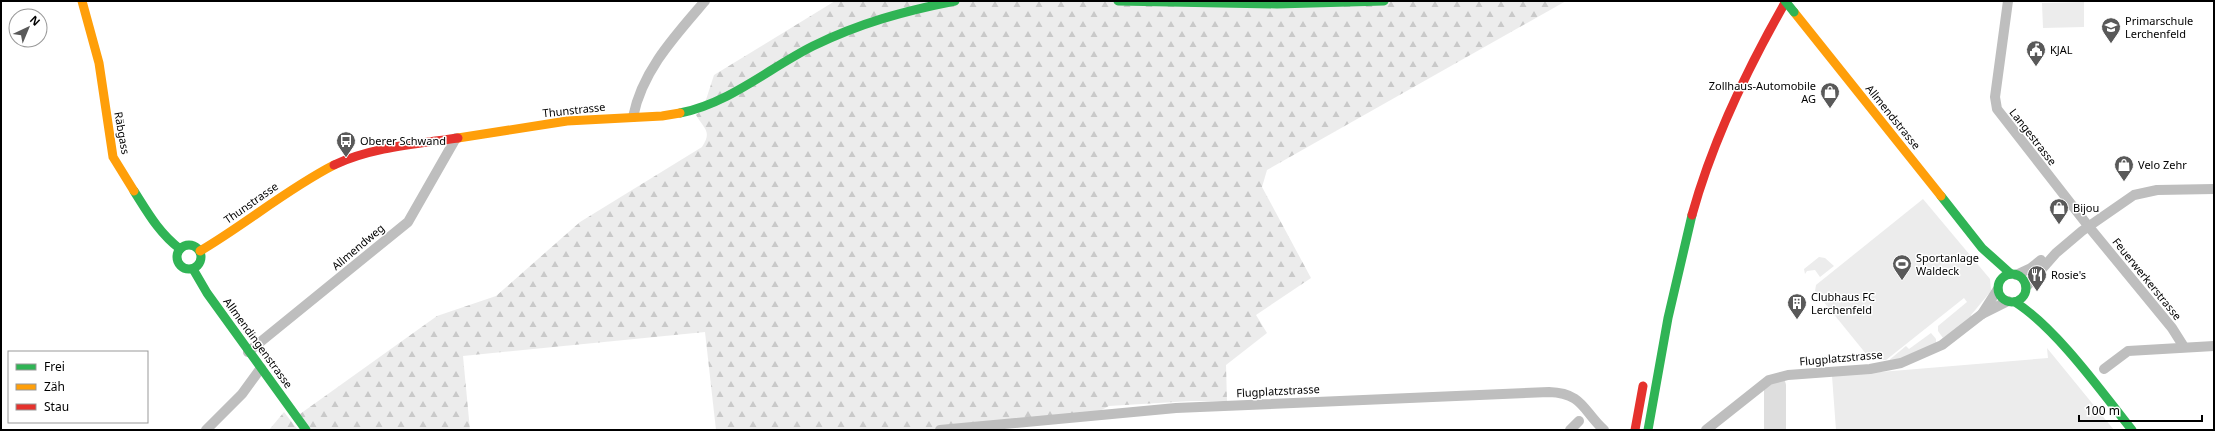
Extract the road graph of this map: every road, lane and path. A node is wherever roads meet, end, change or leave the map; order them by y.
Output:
1 (82, 1) edge
2 (705, 1) edge
3 (955, 1) edge
4 (1118, 1) edge
5 (1384, 1) edge
6 (1786, 1) edge
7 (2008, 1) edge
8 (1234, 2) edge
9 (633, 117) junction
10 (456, 138) junction
11 (2214, 188) edge
12 (2089, 227) junction
13 (1982, 248) junction
14 (180, 249) junction
15 (200, 251) junction
16 (2056, 253) junction
17 (193, 269) junction
18 (2014, 274) junction
19 (1998, 286) junction
20 (2026, 289) junction
21 (2012, 302) junction
22 (1982, 314) junction
23 (2048, 328) junction
24 (2214, 346) edge
25 (2184, 348) junction
26 (248, 352) junction
27 (261, 368) junction
28 (2104, 369) dead end
29 (1645, 374) dead end
30 (1579, 421) dead end
31 (206, 430) edge
32 (306, 430) edge
33 (940, 430) edge
34 (1570, 430) edge
35 (1604, 430) edge
36 (1635, 430) edge
37 (1648, 430) edge
38 (1706, 430) edge
39 (2132, 430) edge

1 - 14 main road, Räbgass
2 - 9 street
3 - 9 main road, Thunstrasse
4 - 8 main road
5 - 8 main road
6 - 13 main road, Allmendstrasse, bridge
6 - 37 main road
7 - 12 street, Langestrasse
9 - 10 main road, Thunstrasse
10 - 15 main road, Thunstrasse
10 - 26 street, Allmendweg
11 - 12 street
12 - 16 street
12 - 25 street, Feuerwerkerstrasse
13 - 18 main road, Allmendstrasse
13 - 19 main road, Allmendstrasse
14 - 15 main road
14 - 17 main road
15 - 17 main road
16 - 18 street
16 - 20 street
17 - 26 main road, Allmendingenstrasse
18 - 19 main road
18 - 20 main road
19 - 21 main road
19 - 22 street, Flugplatzstrasse
20 - 21 main road
20 - 23 main road
21 - 22 street, Flugplatzstrasse
21 - 23 main road
22 - 38 street, Flugplatzstrasse
23 - 39 main road
24 - 25 street
25 - 28 street
26 - 27 main road, Allmendingenstrasse
27 - 31 street
27 - 32 main road, Allmendingenstrasse
29 - 36 main road
30 - 34 street
33 - 35 street, Flugplatzstrasse

